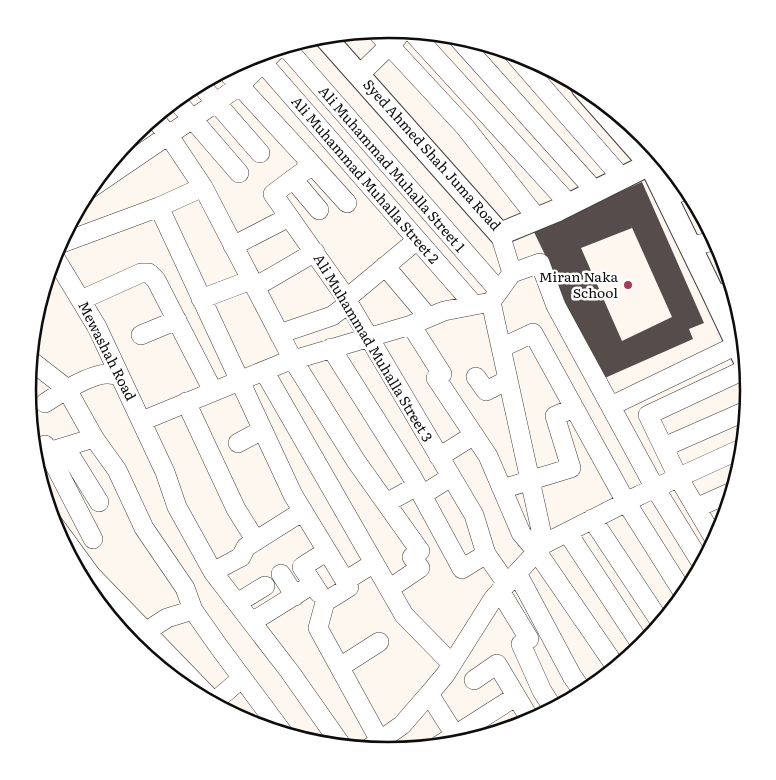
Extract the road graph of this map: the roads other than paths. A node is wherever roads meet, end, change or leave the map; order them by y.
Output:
1 (383, 38) edge
2 (397, 38) edge
3 (419, 40) edge
4 (330, 43) edge
5 (390, 45) junction
6 (466, 47) edge
7 (289, 52) edge
8 (262, 62) edge
9 (256, 64) edge
10 (524, 65) edge
11 (231, 75) edge
12 (359, 75) junction
13 (240, 85) junction
14 (205, 90) edge
15 (217, 102) junction
16 (181, 106) edge
17 (193, 119) junction
18 (159, 124) edge
19 (624, 129) edge
20 (169, 136) junction
21 (260, 153) dead end
22 (652, 157) edge
23 (123, 160) edge
24 (309, 161) junction
25 (656, 162) edge
26 (656, 163) edge
27 (238, 173) dead end
28 (622, 178) junction
29 (293, 179) junction
30 (203, 187) junction
31 (595, 191) junction
32 (678, 193) edge
33 (665, 195) junction
34 (347, 202) dead end
35 (569, 204) junction
36 (159, 207) junction
37 (319, 210) dead end
38 (289, 217) junction
39 (537, 218) junction
40 (500, 234) junction
41 (417, 240) junction
42 (707, 243) edge
43 (234, 246) junction
44 (690, 246) junction
45 (65, 251) edge
46 (315, 252) junction
47 (60, 264) edge
48 (385, 266) junction
49 (512, 273) junction
50 (253, 284) junction
51 (723, 293) edge
52 (201, 299) junction
53 (488, 299) junction
54 (81, 300) junction
55 (347, 301) junction
56 (428, 317) junction
57 (176, 320) junction
58 (411, 325) junction
59 (734, 325) edge
60 (279, 334) junction
61 (141, 335) dead end
62 (367, 337) junction
63 (737, 342) edge
64 (332, 348) junction
65 (502, 348) junction
66 (292, 360) junction
67 (37, 366) edge
68 (264, 371) junction
69 (739, 372) edge
70 (120, 376) junction
71 (476, 377) dead end
72 (666, 379) junction
73 (508, 380) junction
74 (239, 381) junction
75 (66, 388) junction
76 (214, 391) junction
77 (677, 401) junction
78 (186, 402) junction
79 (44, 403) dead end
80 (611, 406) junction
81 (574, 408) junction
82 (739, 414) edge
83 (142, 421) junction
84 (262, 430) junction
85 (474, 435) junction
86 (94, 438) junction
87 (238, 443) dead end
88 (664, 447) junction
89 (49, 449) edge
90 (734, 452) edge
91 (439, 457) junction
92 (451, 477) junction
93 (678, 478) junction
94 (530, 481) junction
95 (655, 488) junction
96 (502, 489) junction
97 (419, 490) junction
98 (723, 496) edge
99 (99, 502) dead end
100 (626, 502) junction
101 (386, 503) junction
102 (696, 508) junction
103 (303, 511) junction
104 (592, 519) junction
105 (710, 531) edge
106 (567, 532) junction
107 (93, 539) dead end
108 (256, 541) junction
109 (540, 548) junction
110 (327, 551) junction
111 (700, 552) edge
112 (486, 554) junction
113 (80, 560) edge
114 (374, 564) junction
115 (214, 572) junction
116 (281, 574) dead end
117 (345, 581) junction
118 (508, 583) junction
119 (313, 584) junction
120 (265, 586) dead end
121 (679, 586) edge
122 (388, 589) junction
123 (294, 596) junction
124 (325, 602) junction
125 (237, 604) junction
126 (193, 610) junction
127 (657, 616) edge
128 (252, 622) junction
129 (146, 630) junction
130 (137, 637) edge
131 (637, 639) edge
132 (380, 642) dead end
133 (612, 661) edge
134 (452, 664) junction
135 (340, 667) junction
136 (242, 678) junction
137 (474, 680) dead end
138 (579, 685) edge
139 (199, 686) edge
140 (429, 694) junction
141 (515, 697) junction
142 (218, 698) edge
143 (549, 702) edge
144 (526, 714) edge
145 (276, 723) edge
146 (466, 733) edge
147 (456, 735) edge
148 (336, 738) edge
149 (375, 741) edge
150 (384, 742) edge

1 - 5 street
2 - 5 street
3 - 35 street
4 - 12 street, Syed Ahmed Shah Juma Road
5 - 12 street
5 - 39 street
6 - 31 street
7 - 53 street, Ali Muhammad Muhalla Street 1
8 - 41 street, Ali Muhammad Muhalla Street 2
9 - 13 street
10 - 28 street
11 - 13 street
12 - 40 street, Syed Ahmed Shah Juma Road
13 - 15 street
13 - 24 street
14 - 15 street
15 - 17 street
15 - 21 street
16 - 17 street
17 - 20 street
17 - 27 street
18 - 20 street
19 - 22 street
20 - 23 street
20 - 30 street
24 - 29 street, Ali Muhammad Muhalla Street 3
24 - 34 street
25 - 28 street, Syed Ahmed Shah Juma Road
26 - 33 street
28 - 31 street, Syed Ahmed Shah Juma Road
29 - 37 street
29 - 38 street, Ali Muhammad Muhalla Street 3
30 - 36 street
30 - 43 street
31 - 35 street, Syed Ahmed Shah Juma Road
32 - 33 street
33 - 44 street
35 - 39 street, Syed Ahmed Shah Juma Road
36 - 45 street
36 - 52 street
38 - 43 street
38 - 46 street, Ali Muhammad Muhalla Street 3
39 - 40 street, Syed Ahmed Shah Juma Road
40 - 49 street
41 - 48 street
41 - 53 street, Ali Muhammad Muhalla Street 2
42 - 44 street
43 - 50 street
44 - 51 street
46 - 50 street
46 - 55 street, Ali Muhammad Muhalla Street 3
47 - 54 street, Mewashah Road
48 - 55 street
48 - 56 street
49 - 53 street
49 - 80 street
50 - 52 street
50 - 60 street
51 - 59 street
52 - 74 street
53 - 56 street
53 - 65 street
54 - 57 street
54 - 70 street, Mewashah Road
55 - 60 street
55 - 62 street, Ali Muhammad Muhalla Street 3
56 - 58 street
57 - 61 street
57 - 76 street
58 - 62 street
58 - 85 street
60 - 66 street
62 - 64 street
62 - 91 street, Ali Muhammad Muhalla Street 3
63 - 72 street
64 - 66 street
64 - 97 street
65 - 73 street
65 - 81 street
66 - 68 street
66 - 101 street
67 - 75 street
68 - 74 street
68 - 114 street
69 - 77 street
70 - 75 street
70 - 83 street, Mewashah Road
71 - 73 street
72 - 77 street
72 - 80 street
73 - 94 street
74 - 76 street
74 - 84 street
75 - 79 street
75 - 86 street
76 - 78 street
77 - 88 street
78 - 83 street
78 - 108 street
80 - 95 street
81 - 94 street
81 - 100 street
82 - 88 street
83 - 115 street, Mewashah Road
84 - 87 street
84 - 103 street
85 - 91 street
85 - 96 street
86 - 89 street
86 - 126 street
88 - 93 street
89 - 99 street
89 - 107 street
90 - 93 street
91 - 92 street, Ali Muhammad Muhalla Street 3
92 - 97 street
92 - 112 street, Ali Muhammad Muhalla Street 3
93 - 95 street
93 - 102 street
94 - 96 street
94 - 109 street
95 - 100 street
95 - 111 street
96 - 109 street
97 - 101 street
97 - 112 street
98 - 102 street
100 - 104 street
100 - 121 street
101 - 122 street
102 - 105 street
103 - 108 street
103 - 110 street
104 - 106 street
104 - 127 street
106 - 109 street
106 - 131 street
108 - 115 street
109 - 118 street
109 - 133 street
110 - 117 street
110 - 119 street
112 - 118 street, Ali Muhammad Muhalla Street 3
113 - 129 street
114 - 117 street
114 - 122 street
115 - 125 street, Mewashah Road
116 - 123 street
117 - 124 street
118 - 134 street
118 - 138 street
118 - 143 street
119 - 123 street
119 - 124 street
120 - 125 street
122 - 134 street
123 - 128 street
124 - 135 street
125 - 128 street, Mewashah Road
126 - 129 street
126 - 136 street
128 - 148 street, Mewashah Road
129 - 130 street
129 - 139 street
132 - 135 street
134 - 140 street
135 - 149 street
136 - 142 street
136 - 145 street
137 - 141 street
140 - 147 street
140 - 150 street
141 - 144 street
141 - 146 street

